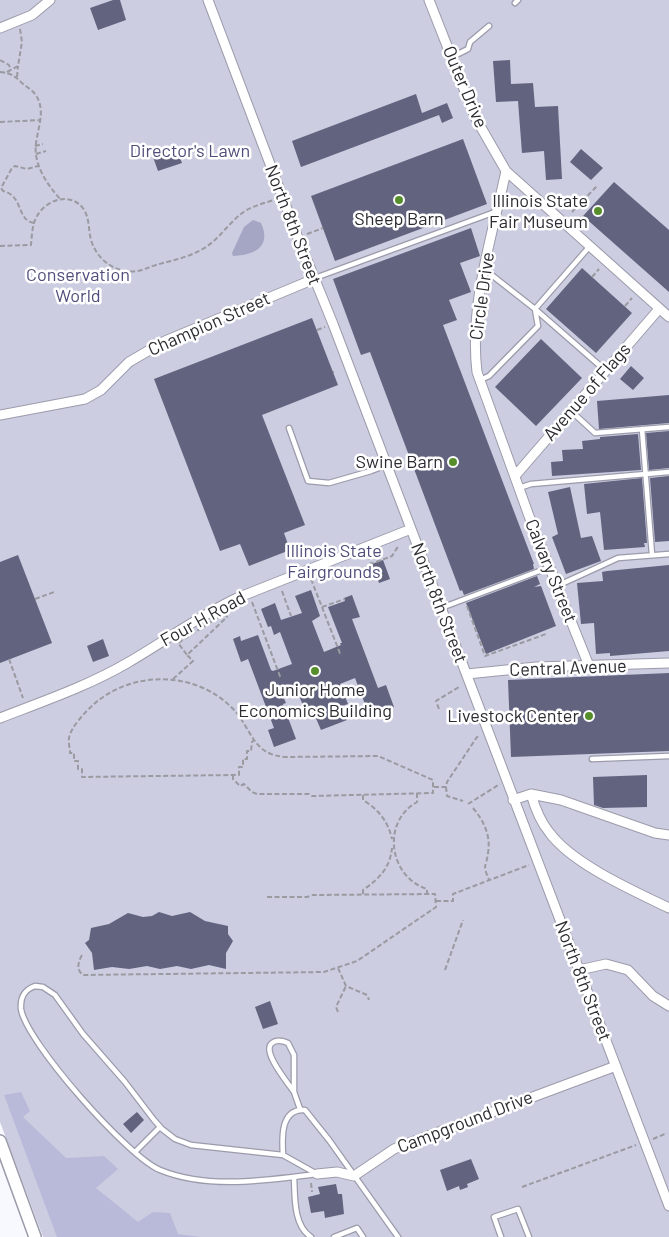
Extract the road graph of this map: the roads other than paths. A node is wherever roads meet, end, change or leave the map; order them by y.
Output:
1 (50, 0) edge
2 (208, 0) edge
3 (429, 0) edge
4 (489, 26) dead end
5 (0, 28) edge
6 (452, 57) junction
7 (506, 171) junction
8 (498, 211) junction
9 (590, 246) junction
10 (484, 269) junction
11 (314, 279) junction
12 (535, 309) junction
13 (659, 309) junction
14 (669, 317) edge
15 (606, 371) junction
16 (480, 380) junction
17 (571, 411) junction
18 (0, 415) edge
19 (669, 427) edge
20 (288, 428) dead end
21 (642, 429) junction
22 (387, 465) junction
23 (669, 472) edge
24 (646, 474) junction
25 (515, 476) junction
26 (519, 488) junction
27 (411, 529) junction
28 (669, 554) edge
29 (652, 555) junction
30 (550, 567) junction
31 (557, 586) junction
32 (441, 608) junction
33 (669, 663) edge
34 (589, 666) junction
35 (467, 674) junction
36 (0, 718) edge
37 (669, 756) edge
38 (592, 759) dead end
39 (530, 794) junction
40 (513, 800) junction
41 (669, 836) edge
42 (669, 908) edge
43 (579, 970) junction
44 (669, 1006) edge
45 (616, 1066) junction
46 (294, 1092) junction
47 (300, 1109) junction
48 (160, 1127) junction
49 (0, 1141) edge
50 (135, 1152) junction
51 (283, 1155) junction
52 (4, 1164) edge
53 (313, 1175) junction
54 (354, 1176) junction
55 (294, 1177) junction
56 (669, 1206) edge
57 (35, 1237) edge
58 (311, 1237) edge
59 (334, 1237) edge
60 (363, 1237) edge
61 (398, 1237) edge
62 (501, 1237) edge
63 (529, 1237) edge

1 - 5 street
2 - 11 street, North 8th Street
3 - 6 street, Outer Drive
4 - 6 lane
6 - 7 street, Outer Drive
7 - 8 street, Circle Drive
7 - 9 street, Outer Drive
8 - 10 street, Circle Drive
8 - 11 lane
9 - 12 lane
9 - 13 street, Outer Drive
10 - 12 lane
10 - 16 street, Circle Drive
11 - 18 street, Champion Street
11 - 22 street, North 8th Street
12 - 15 lane
12 - 16 lane
13 - 14 street, Outer Drive
13 - 15 street, Avenue of Flags
15 - 17 street, Avenue of Flags
16 - 25 street, Circle Drive
17 - 21 lane
17 - 25 street, Avenue of Flags
19 - 21 lane
20 - 22 lane
21 - 24 lane
22 - 27 street, North 8th Street
23 - 24 lane
24 - 26 lane
24 - 29 lane
25 - 26 street, Calvary Street
26 - 30 street, Calvary Street
27 - 32 street, North 8th Street
27 - 36 street, Four H Road
28 - 29 lane
29 - 31 lane
30 - 31 street, Calvary Street
30 - 32 lane
31 - 34 street, Calvary Street
32 - 35 street, North 8th Street
33 - 34 street, Central Avenue
34 - 35 street, Central Avenue
35 - 40 street, North 8th Street
37 - 38 lane
39 - 40 street
39 - 41 street
39 - 42 street
40 - 43 street, North 8th Street
43 - 44 street
43 - 45 street, North 8th Street
45 - 54 street, Campground Drive
45 - 56 street, North 8th Street
46 - 46 lane
46 - 47 lane
47 - 51 lane
47 - 54 lane
48 - 50 lane
48 - 50 lane
48 - 51 lane
49 - 52 main road
50 - 55 lane
51 - 53 lane
52 - 57 main road
53 - 54 street
53 - 55 lane
54 - 61 lane
55 - 58 lane
59 - 60 lane
62 - 63 lane

